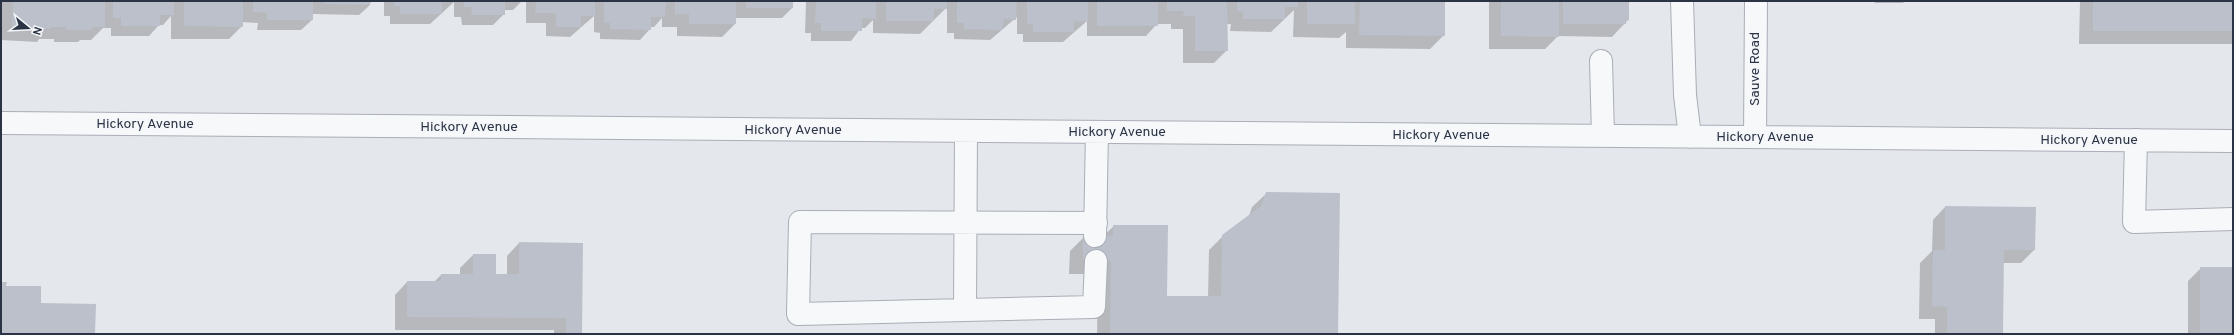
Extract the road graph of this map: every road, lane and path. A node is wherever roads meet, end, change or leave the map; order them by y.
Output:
1 (1682, 1) edge
2 (1756, 1) edge
3 (1601, 61) dead end
4 (1, 123) edge
5 (966, 131) junction
6 (1097, 132) junction
7 (1602, 136) junction
8 (1690, 136) junction
9 (1755, 137) junction
10 (2136, 140) junction
11 (2233, 141) edge
12 (2233, 220) edge
13 (966, 222) junction
14 (1096, 261) dead end
15 (965, 309) junction

1 - 8 street
2 - 9 street, Sauve Road
3 - 7 street
4 - 5 street, Hickory Avenue
5 - 6 street, Hickory Avenue
5 - 13 street
6 - 7 street, Hickory Avenue
6 - 13 street
7 - 8 street, Hickory Avenue
8 - 9 street, Hickory Avenue
9 - 10 street, Hickory Avenue
10 - 11 street, Hickory Avenue
10 - 12 street
13 - 15 street
13 - 15 street
14 - 15 street

